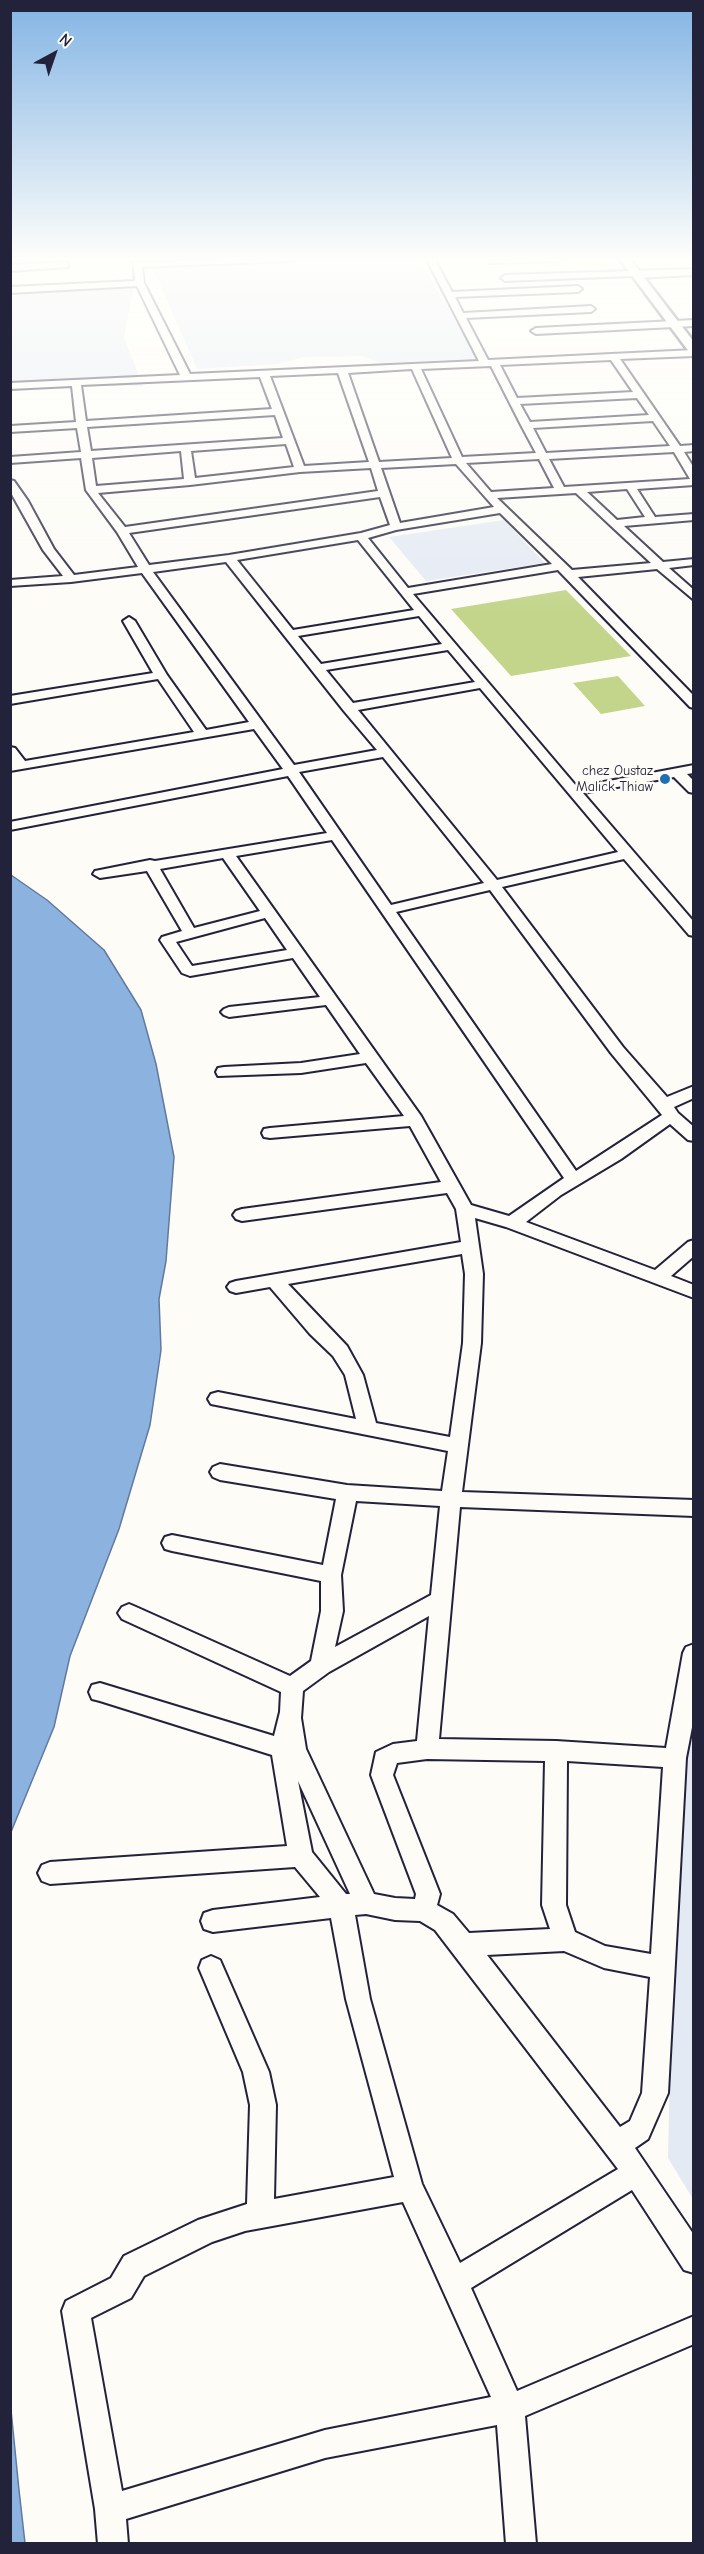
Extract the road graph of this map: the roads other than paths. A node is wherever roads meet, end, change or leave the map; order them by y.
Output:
1 (183, 377) edge
2 (265, 377) edge
3 (344, 377) edge
4 (420, 377) edge
5 (499, 377) edge
6 (627, 377) edge
7 (76, 383) junction
8 (10, 386) edge
9 (638, 395) junction
10 (514, 401) junction
11 (278, 412) junction
12 (654, 418) junction
13 (82, 424) junction
14 (526, 425) junction
15 (10, 429) edge
16 (289, 441) junction
17 (186, 448) junction
18 (693, 448) edge
19 (677, 449) junction
20 (86, 455) junction
21 (543, 457) junction
22 (10, 460) edge
23 (458, 460) junction
24 (375, 466) junction
25 (300, 469) junction
26 (693, 480) edge
27 (190, 482) junction
28 (10, 483) edge
29 (630, 486) junction
30 (91, 490) junction
31 (560, 490) junction
32 (579, 490) junction
33 (384, 493) junction
34 (488, 495) junction
35 (502, 509) junction
36 (693, 517) edge
37 (652, 520) junction
38 (614, 523) junction
39 (396, 526) junction
40 (122, 531) junction
41 (362, 537) junction
42 (229, 558) junction
43 (693, 562) edge
44 (658, 564) junction
45 (146, 570) junction
46 (565, 570) junction
47 (71, 579) junction
48 (10, 584) edge
49 (406, 592) junction
50 (693, 597) edge
51 (422, 612) junction
52 (129, 621) dead end
53 (289, 634) junction
54 (451, 646) junction
55 (316, 668) junction
56 (161, 675) junction
57 (483, 684) junction
58 (10, 700) edge
59 (693, 704) edge
60 (348, 708) junction
61 (256, 725) junction
62 (203, 735) junction
63 (10, 751) edge
64 (384, 753) junction
65 (16, 767) edge
66 (693, 769) edge
67 (290, 770) junction
68 (677, 772) junction
69 (693, 789) edge
70 (575, 791) junction
71 (10, 826) edge
72 (334, 836) junction
73 (227, 854) junction
74 (628, 854) junction
75 (150, 864) junction
76 (100, 874) dead end
77 (494, 886) junction
78 (387, 910) junction
79 (267, 913) junction
80 (693, 932) edge
81 (190, 933) junction
82 (296, 952) junction
83 (330, 1000) junction
84 (229, 1012) dead end
85 (371, 1057) junction
86 (224, 1072) dead end
87 (693, 1091) edge
88 (668, 1111) junction
89 (415, 1120) junction
90 (270, 1133) dead end
91 (693, 1136) edge
92 (574, 1180) junction
93 (454, 1186) junction
94 (465, 1209) junction
95 (242, 1215) dead end
96 (512, 1223) junction
97 (693, 1246) edge
98 (469, 1247) junction
99 (658, 1278) junction
100 (274, 1280) junction
101 (236, 1287) dead end
102 (693, 1292) edge
103 (218, 1399) dead end
104 (368, 1428) junction
105 (459, 1446) junction
106 (220, 1472) dead end
107 (347, 1493) junction
108 (451, 1499) junction
109 (693, 1508) edge
110 (172, 1543) dead end
111 (331, 1575) junction
112 (442, 1599) junction
113 (129, 1613) dead end
114 (693, 1653) edge
115 (321, 1666) junction
116 (292, 1687) junction
117 (100, 1692) dead end
118 (291, 1712) junction
119 (282, 1748) junction
120 (427, 1749) junction
121 (556, 1751) junction
122 (675, 1758) junction
123 (301, 1857) junction
124 (50, 1874) dead end
125 (366, 1902) junction
126 (340, 1906) junction
127 (423, 1910) junction
128 (213, 1920) dead end
129 (565, 1940) junction
130 (464, 1945) junction
131 (211, 1968) dead end
132 (664, 1968) junction
133 (617, 2144) junction
134 (634, 2174) junction
135 (410, 2187) junction
136 (260, 2215) junction
137 (693, 2260) edge
138 (455, 2282) junction
139 (693, 2330) edge
140 (510, 2408) junction
141 (110, 2509) junction
142 (113, 2544) edge
143 (521, 2544) edge

1 - 7 street
2 - 11 street
3 - 24 street
4 - 23 street
5 - 10 street
6 - 9 street
7 - 8 street
7 - 13 street
9 - 10 street
9 - 12 street
10 - 14 street
11 - 13 street
11 - 16 street
12 - 14 street
12 - 19 street
13 - 15 street
13 - 20 street
14 - 21 street
16 - 17 street
16 - 25 street
17 - 20 street
17 - 27 street
18 - 19 street
19 - 21 street
19 - 26 street
20 - 22 street
20 - 30 street
21 - 23 street
21 - 31 street
23 - 24 street
23 - 34 street
24 - 25 street
24 - 33 street
25 - 27 street
26 - 29 street
27 - 30 street
28 - 47 street
29 - 32 street
29 - 37 street
30 - 40 street
31 - 32 street
31 - 34 street
32 - 38 street
33 - 39 street
33 - 40 street
34 - 35 street
35 - 39 street
35 - 46 street
36 - 37 street
37 - 38 street
38 - 44 street
39 - 41 street
40 - 45 street
41 - 42 street
41 - 49 street
42 - 45 street
42 - 53 street
43 - 44 street
44 - 46 street
44 - 50 street
45 - 47 street
45 - 61 street
46 - 49 street
46 - 59 street
47 - 48 street
49 - 51 street
51 - 53 street
51 - 54 street
52 - 56 street
53 - 55 street
54 - 55 street
54 - 57 street
55 - 60 street
56 - 58 street
56 - 62 street
57 - 60 street
57 - 70 street
60 - 64 street
61 - 62 street
61 - 67 street
62 - 65 street
63 - 65 street
64 - 67 street
64 - 77 street
66 - 68 street
67 - 71 street
67 - 72 street
68 - 69 street
68 - 70 street
70 - 74 street
72 - 73 street
72 - 78 street
73 - 75 street
73 - 79 street
74 - 77 street
74 - 80 street
75 - 76 street
75 - 81 street
77 - 78 street
77 - 88 street
78 - 92 street
79 - 81 street
79 - 82 street
81 - 82 street
82 - 83 street
83 - 84 street
83 - 85 street
85 - 86 street
85 - 89 street
87 - 88 street
88 - 91 street
88 - 92 street
89 - 90 street
89 - 93 street
92 - 96 street
93 - 94 street
93 - 95 street
94 - 96 street
94 - 98 street
96 - 99 street
97 - 99 street
98 - 100 street
98 - 105 street
99 - 102 street
100 - 101 street
100 - 104 street
103 - 104 street
104 - 105 street
105 - 108 street
106 - 107 street
107 - 108 street
107 - 111 street
108 - 109 street
108 - 112 street
110 - 111 street
111 - 115 street
112 - 115 street
112 - 120 street
113 - 116 street
114 - 122 street
115 - 116 street
116 - 118 street
117 - 119 street
118 - 119 street
118 - 125 street
119 - 123 street
120 - 121 street
120 - 127 street
121 - 122 street
121 - 129 street
122 - 132 street
123 - 124 street
123 - 126 street
125 - 126 street
125 - 127 street
126 - 128 street
126 - 135 street
127 - 130 street
129 - 130 street
129 - 132 street
130 - 133 street
131 - 136 street
132 - 133 street
133 - 134 street
134 - 137 street
134 - 138 street
135 - 136 street
135 - 138 street
136 - 141 street
138 - 140 street
139 - 140 street
140 - 141 street
140 - 143 street
141 - 142 street

